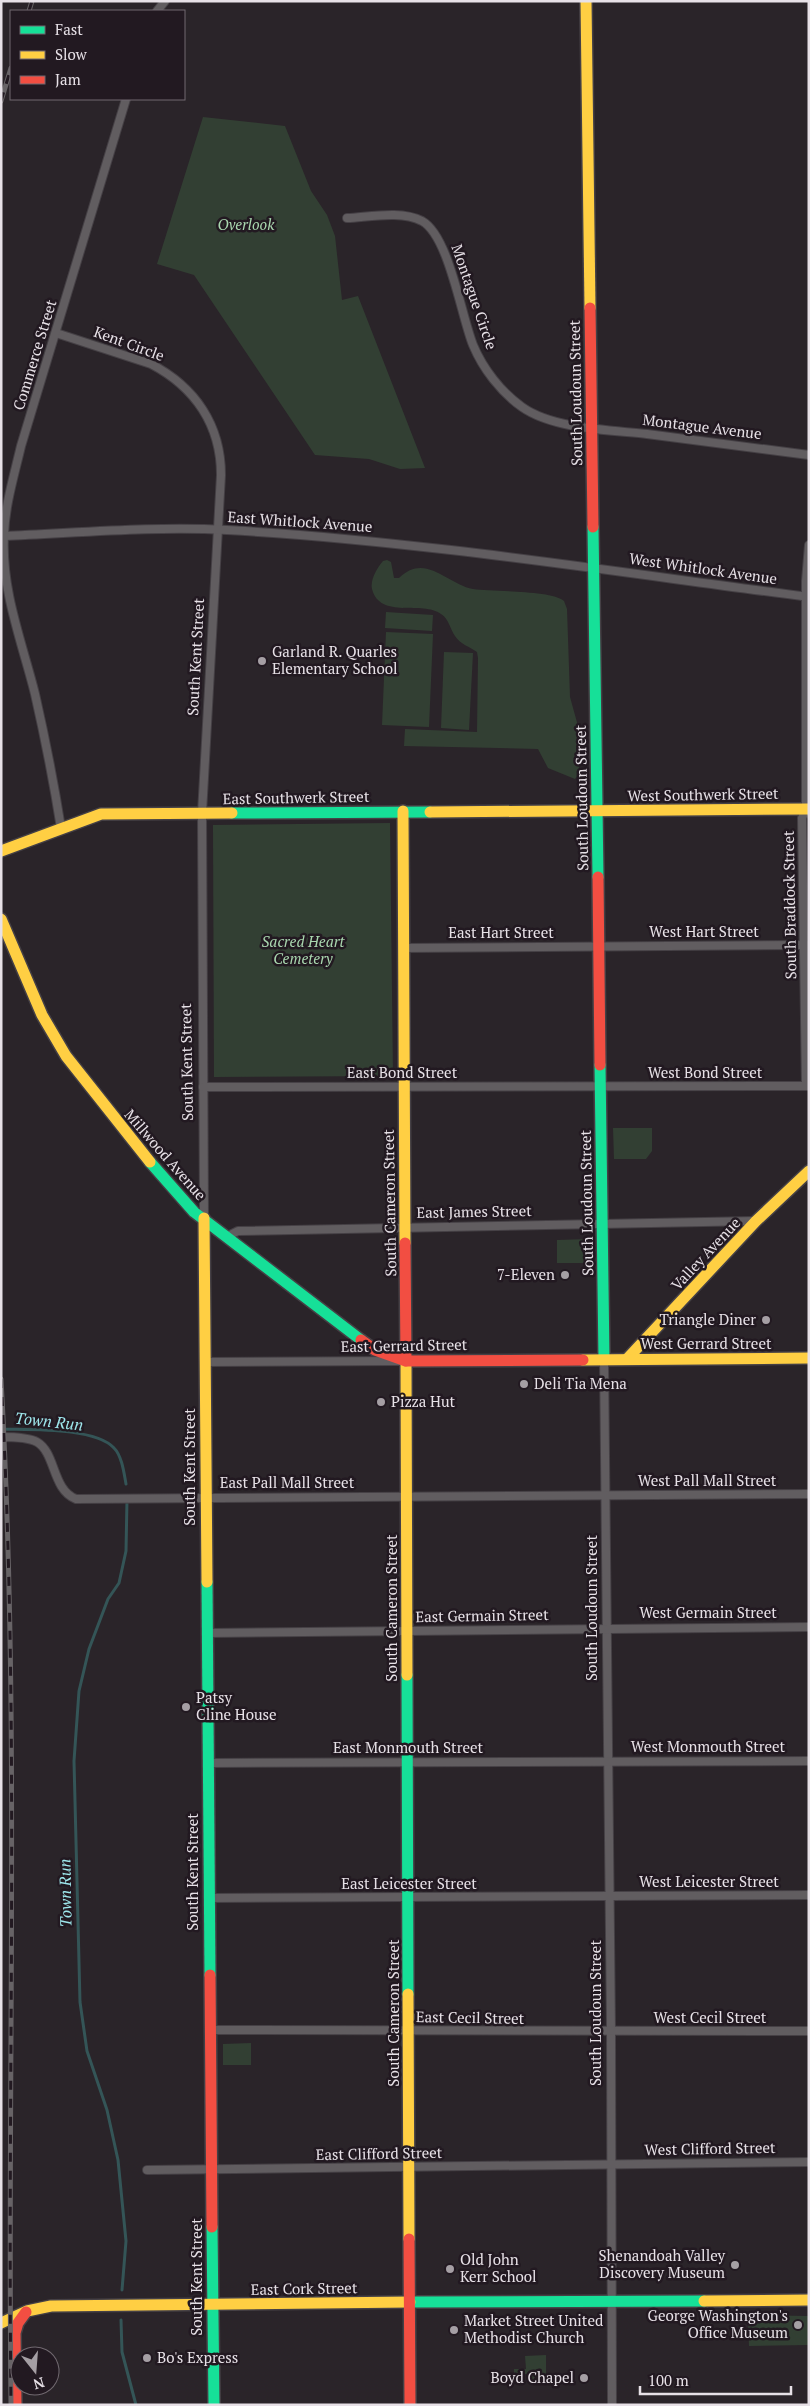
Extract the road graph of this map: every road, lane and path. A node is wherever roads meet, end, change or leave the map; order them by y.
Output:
1 (586, 1) edge
2 (126, 100) edge
3 (347, 218) dead end
4 (56, 333) junction
5 (591, 427) junction
6 (809, 455) edge
7 (218, 530) junction
8 (4, 536) junction
9 (809, 545) edge
10 (593, 569) junction
11 (808, 597) edge
12 (807, 809) edge
13 (597, 811) junction
14 (403, 812) junction
15 (202, 813) junction
16 (61, 828) junction
17 (1, 851) edge
18 (1, 919) edge
19 (807, 945) edge
20 (599, 946) junction
21 (403, 948) junction
22 (808, 1086) edge
23 (203, 1087) junction
24 (404, 1087) junction
25 (600, 1087) junction
26 (809, 1171) edge
27 (204, 1218) junction
28 (756, 1221) junction
29 (602, 1224) junction
30 (405, 1227) junction
31 (228, 1236) junction
32 (809, 1358) edge
33 (604, 1359) junction
34 (626, 1359) junction
35 (406, 1360) junction
36 (204, 1362) junction
37 (1, 1437) edge
38 (606, 1494) junction
39 (809, 1494) edge
40 (407, 1496) junction
41 (205, 1498) junction
42 (809, 1627) edge
43 (607, 1628) junction
44 (407, 1630) junction
45 (207, 1633) junction
46 (608, 1761) junction
47 (809, 1761) edge
48 (408, 1762) junction
49 (208, 1763) junction
50 (809, 1895) edge
51 (610, 1896) junction
52 (408, 1897) junction
53 (208, 1898) junction
54 (209, 2030) junction
55 (409, 2031) junction
56 (809, 2031) edge
57 (611, 2032) junction
58 (809, 2162) edge
59 (612, 2164) junction
60 (212, 2168) junction
61 (409, 2168) junction
62 (147, 2170) dead end
63 (809, 2300) edge
64 (410, 2302) junction
65 (611, 2302) junction
66 (213, 2305) junction
67 (27, 2311) junction
68 (1, 2323) edge
69 (16, 2405) edge
70 (214, 2405) edge
71 (410, 2405) edge
72 (612, 2405) edge

1 - 5 street, South Loudoun Street
2 - 4 street, Commerce Street
3 - 5 street, Montague Circle
4 - 7 street, Kent Circle
4 - 8 street, Commerce Street
5 - 6 street, Montague Avenue
5 - 10 street, South Loudoun Street
7 - 8 street, East Whitlock Avenue
7 - 10 street, East Whitlock Avenue
7 - 15 street, South Kent Street
8 - 16 street, Commerce Street
9 - 11 street, South Braddock Street
10 - 11 street, West Whitlock Avenue
10 - 13 street, South Loudoun Street
11 - 12 street, South Braddock Street
12 - 13 street, West Southwerk Street
12 - 19 street, South Braddock Street
13 - 14 street, East Southwerk Street
13 - 20 street, South Loudoun Street
14 - 15 street, East Southwerk Street
14 - 21 street, South Cameron Street
15 - 16 street, East Southwerk Street
15 - 23 street, South Kent Street
16 - 17 street, East Southwerk Street
18 - 27 street, Millwood Avenue
19 - 20 street, West Hart Street
19 - 22 street, South Braddock Street
20 - 21 street, East Hart Street
20 - 25 street, South Loudoun Street
21 - 24 street, South Cameron Street
22 - 25 street, West Bond Street
23 - 24 street, East Bond Street
23 - 27 street, South Kent Street
24 - 25 street, East Bond Street
24 - 30 street, South Cameron Street
25 - 29 street, South Loudoun Street
26 - 28 street, Valley Avenue
27 - 31 street, Millwood Avenue
27 - 36 street, South Kent Street
28 - 29 street, East James Street
28 - 34 street, Valley Avenue
29 - 30 street, East James Street
29 - 33 street, South Loudoun Street
30 - 31 street, East James Street
30 - 35 street, South Cameron Street
31 - 35 street, Millwood Avenue
32 - 34 street, West Gerrard Street
33 - 34 street, West Gerrard Street
33 - 35 street, East Gerrard Street
33 - 38 street, South Loudoun Street
35 - 36 street, East Gerrard Street
35 - 40 street, South Cameron Street
36 - 41 street, South Kent Street
37 - 41 street, East Pall Mall Street
38 - 39 street, West Pall Mall Street
38 - 40 street, East Pall Mall Street
38 - 43 street, South Loudoun Street
40 - 41 street, East Pall Mall Street
40 - 44 street, South Cameron Street
41 - 45 street, South Kent Street
42 - 43 street, West Germain Street
43 - 44 street, East Germain Street
43 - 46 street, South Loudoun Street
44 - 45 street, East Germain Street
44 - 48 street, South Cameron Street
45 - 49 street, South Kent Street
46 - 47 street, West Monmouth Street
46 - 48 street, East Monmouth Street
46 - 51 street, South Loudoun Street
48 - 49 street, East Monmouth Street
48 - 52 street, South Cameron Street
49 - 53 street, South Kent Street
50 - 51 street, West Leicester Street
51 - 52 street, East Leicester Street
51 - 57 street, South Loudoun Street
52 - 53 street, East Leicester Street
52 - 55 street, South Cameron Street
53 - 54 street, South Kent Street
54 - 55 street, East Cecil Street
54 - 60 street, South Kent Street
55 - 57 street, East Cecil Street
55 - 61 street, South Cameron Street
56 - 57 street, West Cecil Street
57 - 59 street, South Loudoun Street
58 - 59 street, West Clifford Street
59 - 61 street, East Clifford Street
59 - 65 street, South Loudoun Street
60 - 61 street, East Clifford Street
60 - 62 street, East Clifford Street
60 - 66 street, South Kent Street
61 - 64 street, South Cameron Street
63 - 65 street, East Cork Street
64 - 65 street, East Cork Street
64 - 66 street, East Cork Street
64 - 71 street, South Cameron Street
65 - 72 street, South Loudoun Street
66 - 67 street, East Cork Street
66 - 70 street, South Kent Street
67 - 68 street, East Cork Street
67 - 69 street

